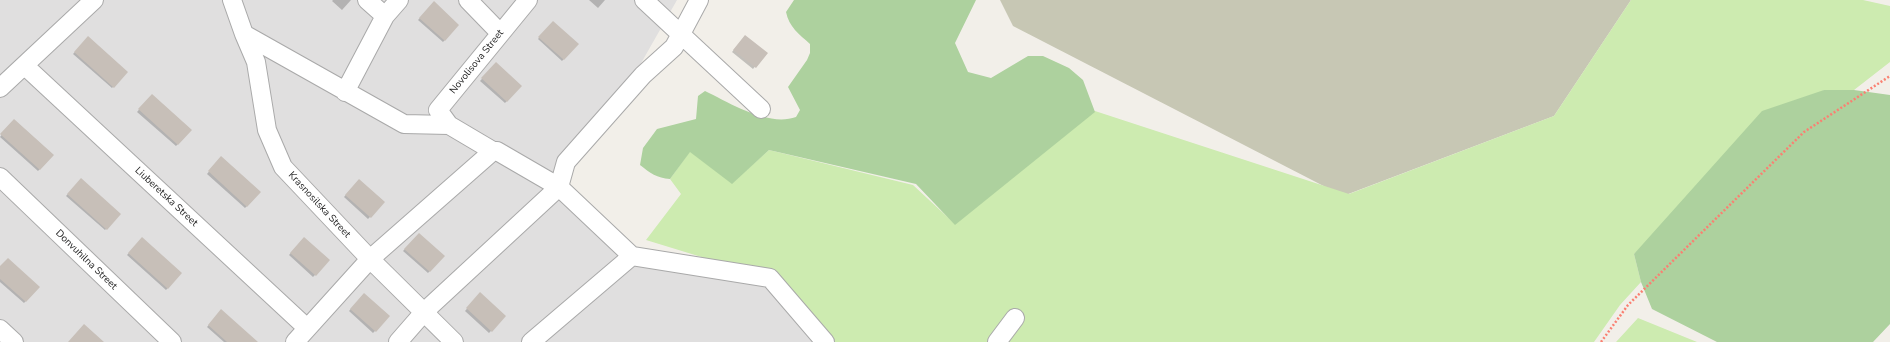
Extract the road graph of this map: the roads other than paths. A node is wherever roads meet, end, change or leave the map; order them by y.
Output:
1 (94, 0) edge
2 (232, 0) edge
3 (367, 0) edge
4 (399, 0) edge
5 (468, 0) edge
6 (528, 0) edge
7 (644, 0) edge
8 (699, 0) edge
9 (385, 16) junction
10 (244, 34) junction
11 (500, 34) junction
12 (25, 66) junction
13 (0, 88) edge
14 (345, 92) junction
15 (761, 109) dead end
16 (449, 125) junction
17 (493, 150) junction
18 (0, 177) edge
19 (560, 187) junction
20 (632, 256) junction
21 (370, 259) junction
22 (425, 312) junction
23 (1015, 318) dead end
24 (307, 328) junction
25 (0, 329) edge
26 (14, 342) edge
27 (172, 342) edge
28 (295, 342) edge
29 (398, 342) edge
30 (454, 342) edge
31 (531, 342) edge
32 (825, 342) edge
33 (997, 342) edge

1 - 12 street
2 - 10 street, Krasnosilska Street
3 - 9 street
4 - 9 street
5 - 11 street
6 - 11 street, Novolisova Street
7 - 15 street
8 - 19 street
9 - 14 street
10 - 14 street
10 - 21 street, Krasnosilska Street
11 - 16 street, Novolisova Street
12 - 13 street
12 - 24 street, Liuberetska Street
14 - 16 street
16 - 17 street
17 - 19 street
17 - 21 street
18 - 27 street, Donvuhilna Street
19 - 20 street
19 - 22 street
20 - 31 street
20 - 32 street
21 - 22 street, Krasnosilska Street
21 - 24 street
22 - 29 street
22 - 30 street, Krasnosilska Street
23 - 33 street
24 - 28 street
25 - 26 street

